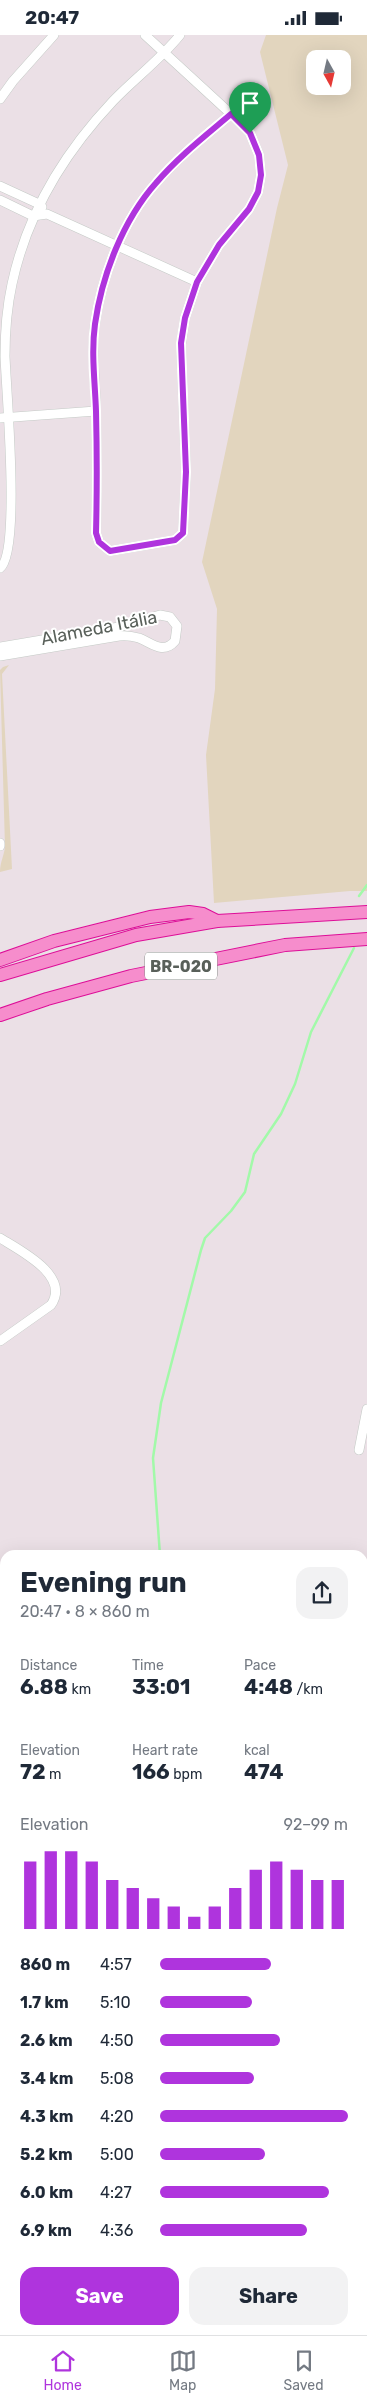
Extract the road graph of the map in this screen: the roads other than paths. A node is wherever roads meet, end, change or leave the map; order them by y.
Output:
1 (54, 35) edge
2 (144, 35) edge
3 (180, 35) edge
4 (165, 54) junction
5 (0, 99) edge
6 (231, 114) junction
7 (0, 186) edge
8 (0, 200) edge
9 (39, 204) junction
10 (47, 215) junction
11 (34, 216) junction
12 (118, 246) junction
13 (197, 282) junction
14 (96, 411) junction
15 (10, 417) junction
16 (0, 418) edge
17 (0, 568) edge
18 (139, 620) junction
19 (139, 638) junction
20 (0, 647) edge
21 (0, 656) edge
22 (367, 912) edge
23 (217, 921) junction
24 (367, 939) edge
25 (0, 960) edge
26 (0, 975) edge
27 (0, 1015) edge
28 (0, 1238) edge
29 (0, 1341) edge
30 (367, 1409) edge
31 (359, 1450) dead end

1 - 5 street
2 - 4 street
3 - 4 street
4 - 6 street
4 - 9 street
6 - 12 street
6 - 13 street
7 - 9 street
8 - 11 street
9 - 10 street
9 - 11 street
10 - 11 street
10 - 12 street
11 - 15 street
12 - 13 street
12 - 14 street
13 - 14 street
14 - 15 street
15 - 16 street
15 - 17 street
18 - 19 street
18 - 19 street, Alameda Itália
18 - 20 street, Alameda Itália
19 - 21 street, Alameda Itália
22 - 23 highway, BR-020
23 - 25 highway
23 - 26 highway, BR-020
24 - 27 highway, BR-020
28 - 29 street
30 - 31 street

